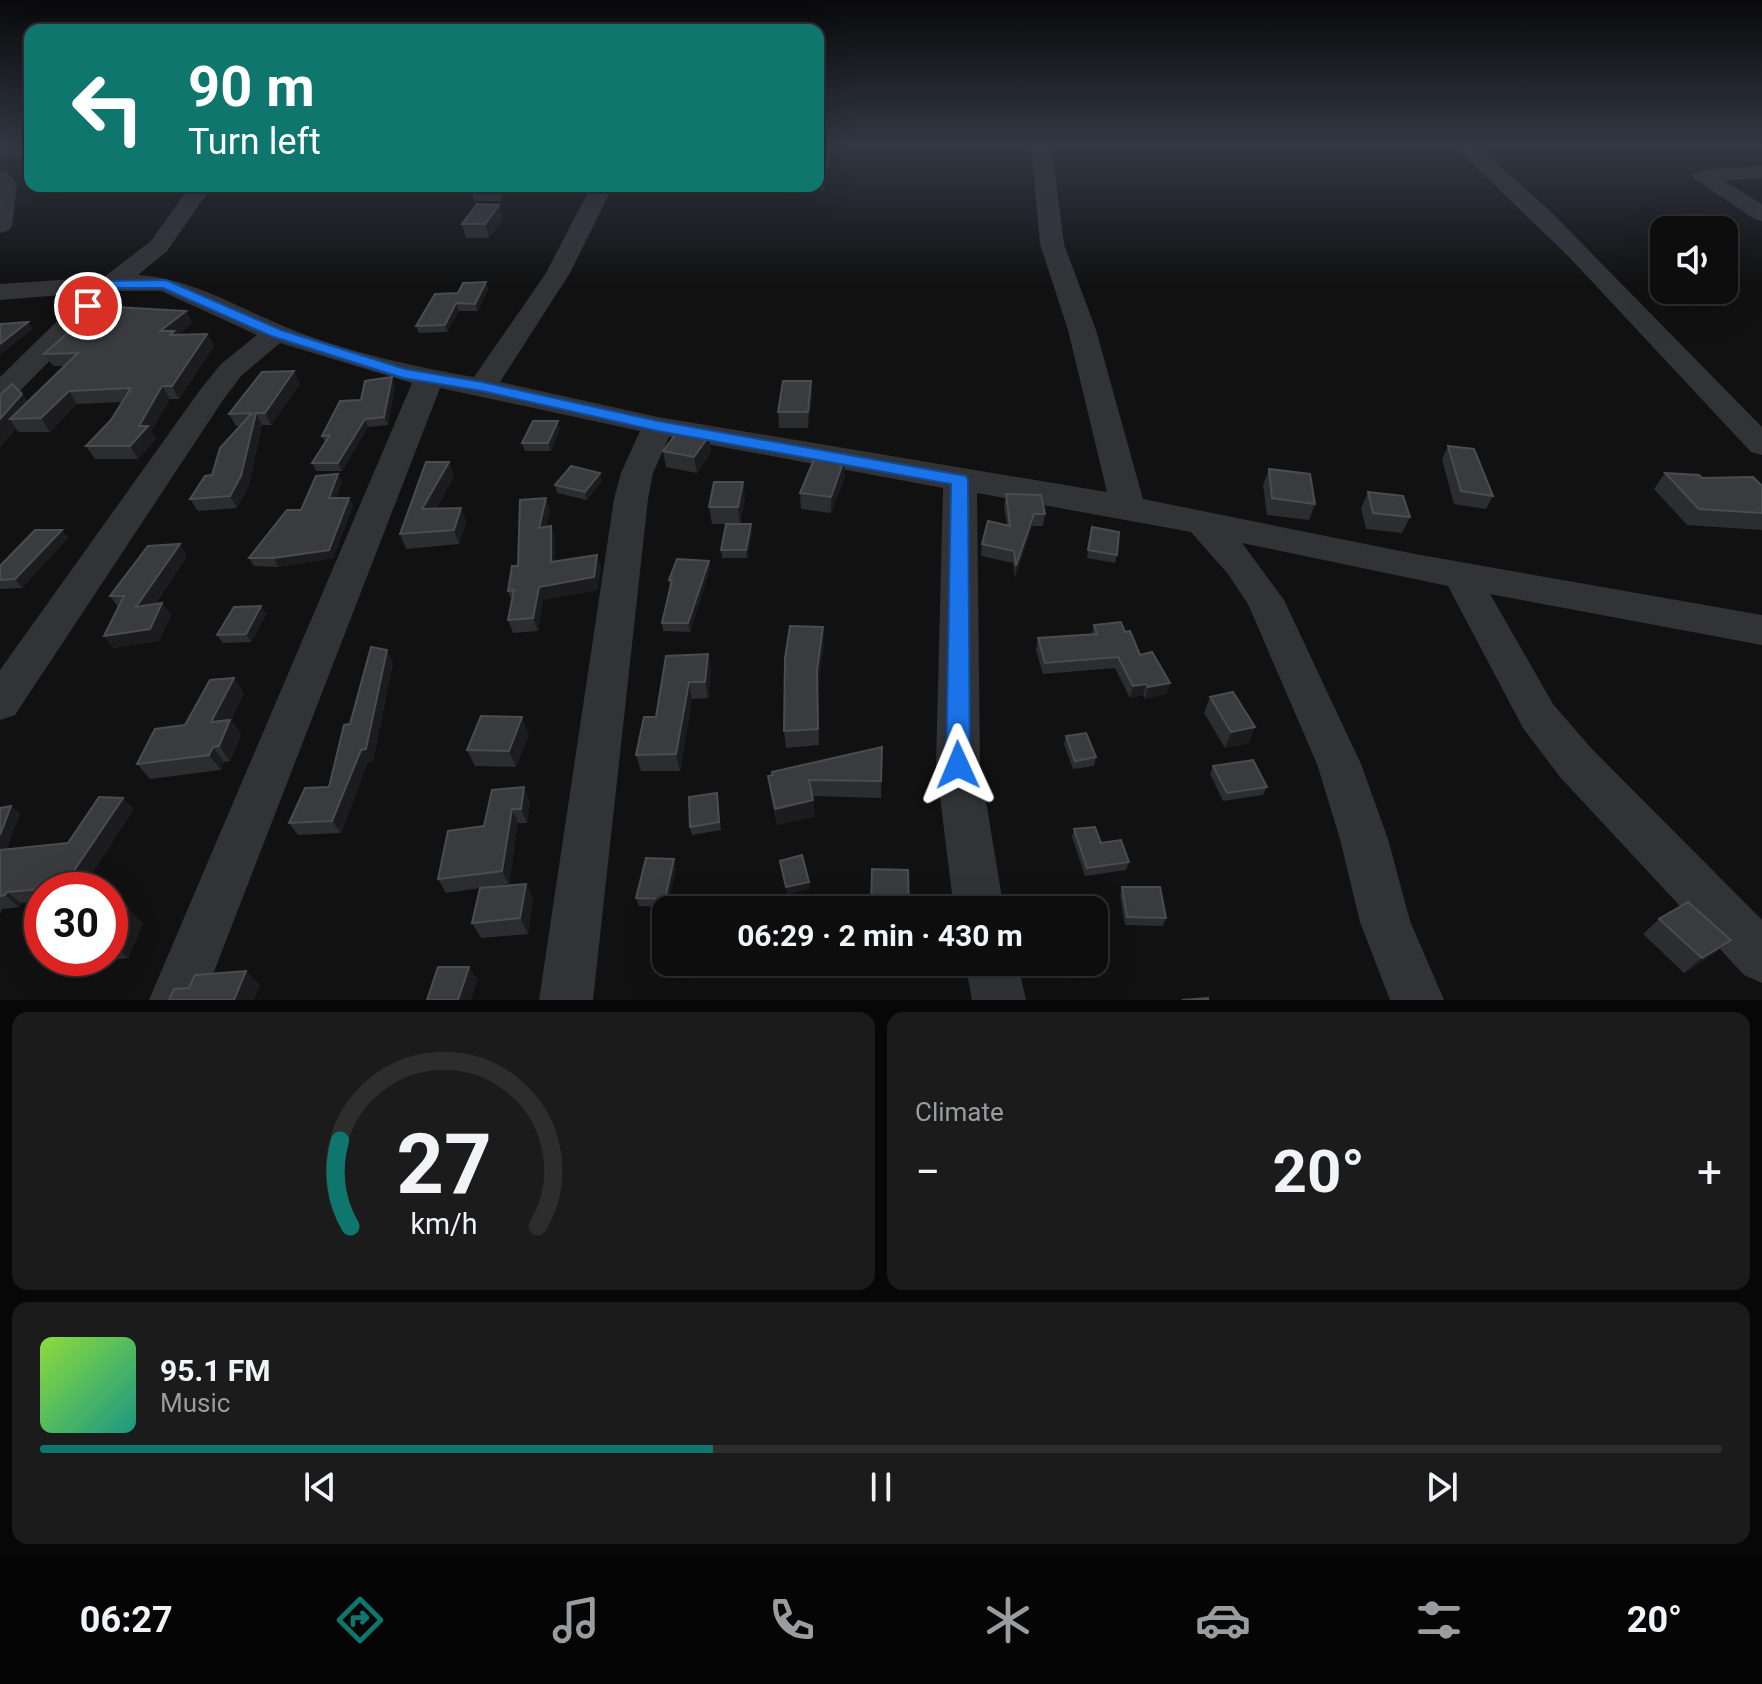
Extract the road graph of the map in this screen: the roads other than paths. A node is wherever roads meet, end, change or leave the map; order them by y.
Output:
1 (5, 191) edge
2 (1046, 191) edge
3 (1512, 191) edge
4 (1725, 191) edge
5 (197, 192) edge
6 (599, 192) edge
7 (1762, 214) edge
8 (0, 226) edge
9 (110, 284) junction
10 (0, 292) edge
11 (276, 333) junction
12 (429, 378) junction
13 (482, 387) junction
14 (0, 394) edge
15 (658, 426) junction
16 (1762, 445) edge
17 (960, 480) junction
18 (1128, 507) junction
19 (1204, 524) junction
20 (1461, 576) junction
21 (1762, 630) edge
22 (0, 703) edge
23 (977, 896) edge
24 (1762, 957) edge
25 (994, 976) edge
26 (176, 1000) edge
27 (566, 1000) edge
28 (999, 1000) edge
29 (1417, 1000) edge

1 - 8 street
2 - 18 street
3 - 16 street
4 - 7 street
5 - 9 street
6 - 13 street
9 - 10 street
9 - 11 street
9 - 14 street
11 - 12 street
11 - 22 street
12 - 13 street
12 - 26 street
13 - 15 street
15 - 17 street
15 - 27 street
17 - 18 street
17 - 23 street
18 - 19 street
19 - 20 street
19 - 29 street
20 - 21 street
20 - 24 street
25 - 28 street

